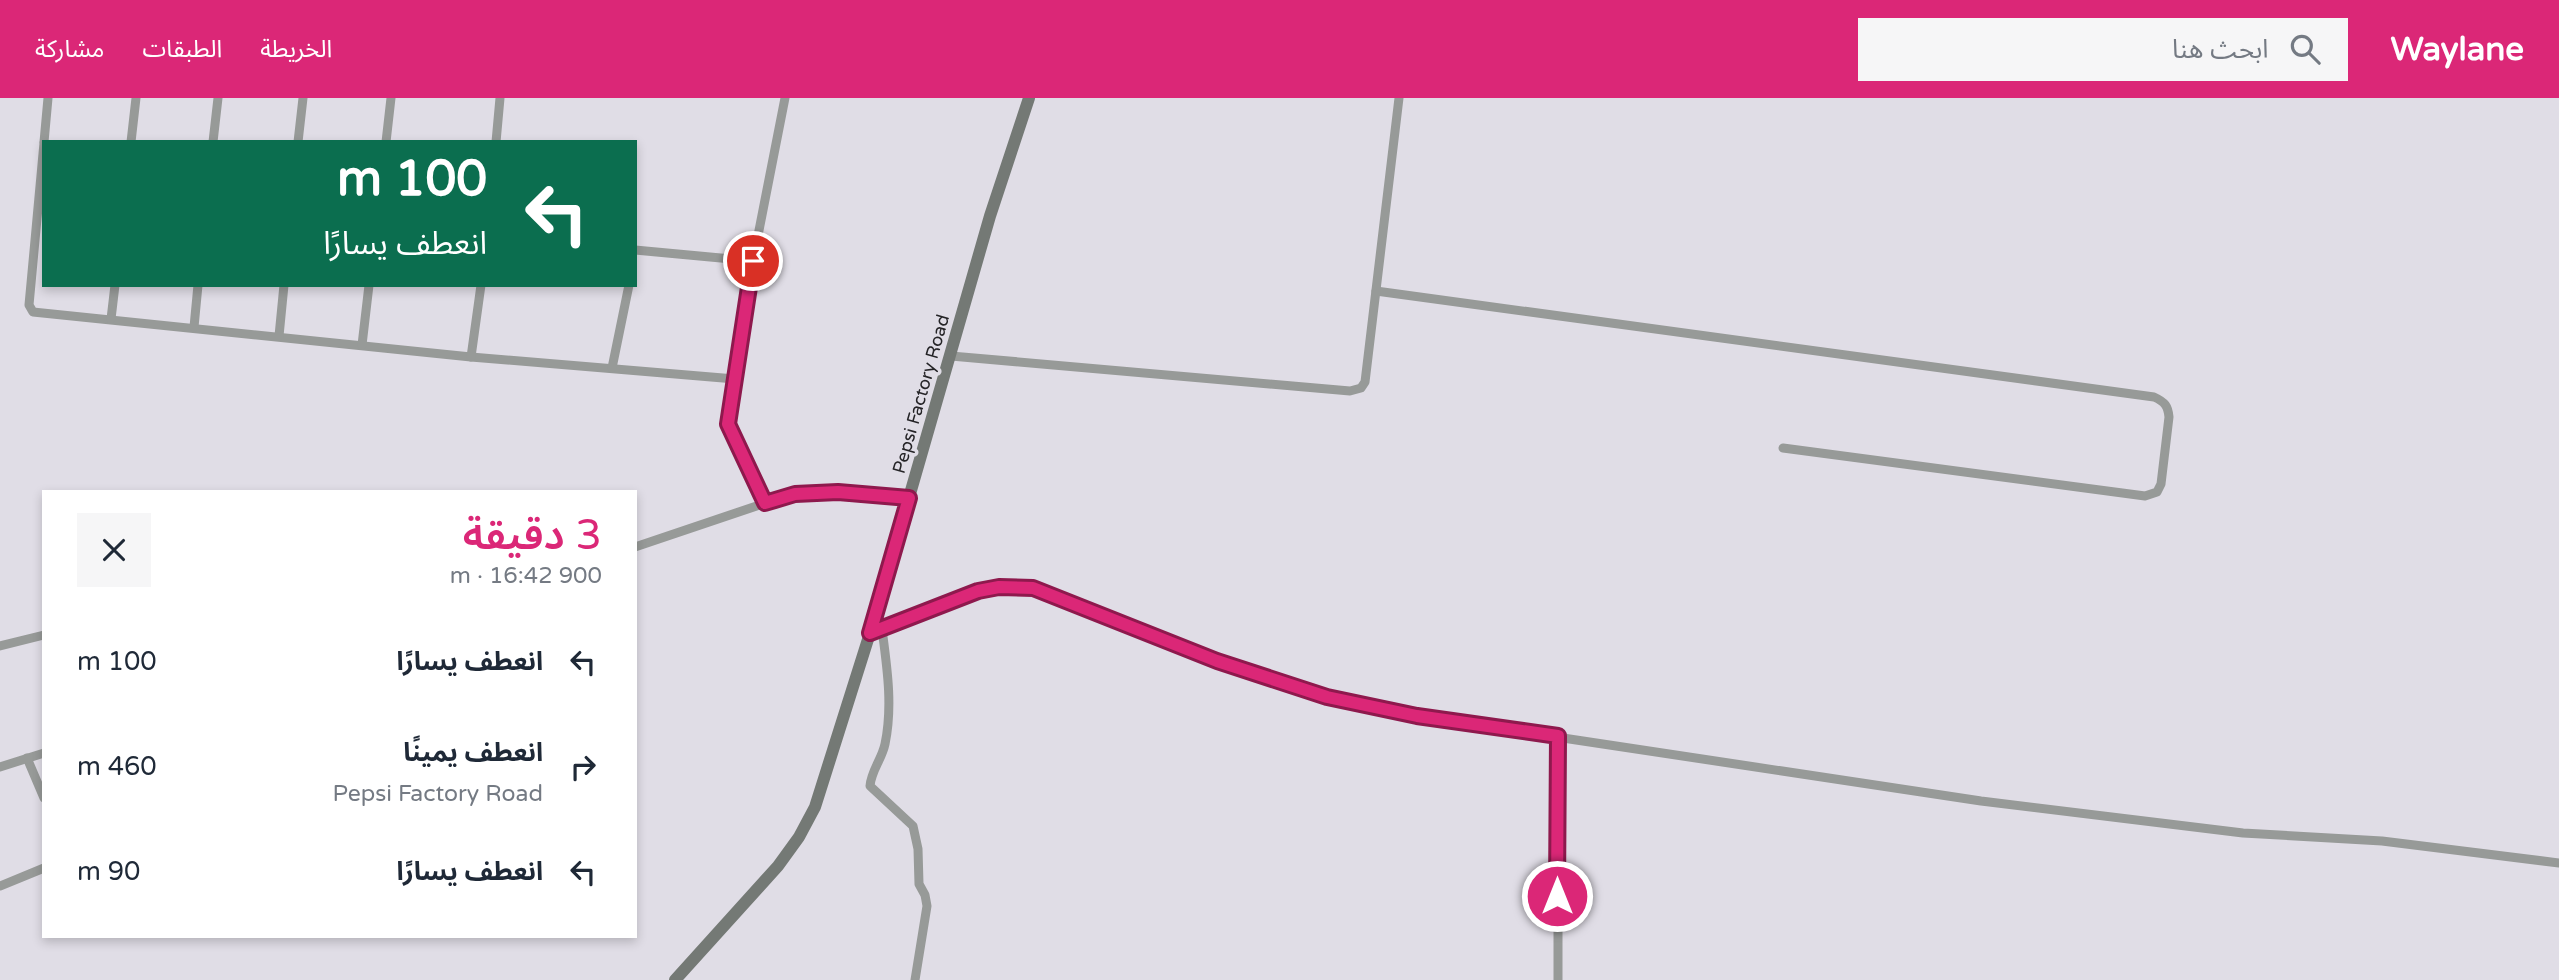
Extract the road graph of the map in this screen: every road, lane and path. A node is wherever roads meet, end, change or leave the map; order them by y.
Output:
1 (48, 98) edge
2 (136, 98) edge
3 (218, 98) edge
4 (303, 98) edge
5 (391, 98) edge
6 (499, 98) edge
7 (785, 98) edge
8 (1029, 98) edge
9 (1399, 98) edge
10 (44, 140) edge
11 (131, 140) edge
12 (213, 140) edge
13 (298, 140) edge
14 (386, 140) edge
15 (496, 140) edge
16 (42, 164) edge
17 (637, 253) edge
18 (753, 261) junction
19 (115, 287) edge
20 (198, 287) edge
21 (284, 287) edge
22 (369, 287) edge
23 (481, 287) edge
24 (629, 287) edge
25 (1376, 291) junction
26 (111, 319) junction
27 (194, 327) junction
28 (279, 336) junction
29 (362, 345) junction
30 (951, 356) junction
31 (471, 357) junction
32 (612, 369) junction
33 (735, 379) junction
34 (1783, 448) dead end
35 (909, 498) junction
36 (765, 503) junction
37 (637, 546) edge
38 (876, 631) junction
39 (42, 636) edge
40 (0, 646) edge
41 (1558, 736) junction
42 (42, 754) edge
43 (27, 758) junction
44 (0, 767) edge
45 (42, 793) edge
46 (2559, 863) edge
47 (42, 869) edge
48 (0, 886) edge
49 (675, 980) edge
50 (915, 980) edge
51 (1558, 980) edge

1 - 10 street
2 - 11 street
3 - 12 street
4 - 13 street
5 - 14 street
6 - 15 street
7 - 18 street
8 - 30 main road, Pepsi Factory Road
9 - 25 street
16 - 26 street
17 - 18 street
18 - 33 street
19 - 26 street
20 - 27 street
21 - 28 street
22 - 29 street
23 - 31 street
24 - 32 street
25 - 30 street
25 - 34 street
26 - 27 street
27 - 28 street
28 - 29 street
29 - 31 street
30 - 35 main road, Pepsi Factory Road
31 - 32 street
32 - 33 street
33 - 36 street
35 - 36 street
35 - 38 main road, Pepsi Factory Road
36 - 37 street
38 - 41 street
38 - 49 main road, Pepsi Factory Road
38 - 50 street
39 - 40 street
41 - 46 street
41 - 51 street
42 - 43 street
43 - 44 street
43 - 45 street
47 - 48 street

